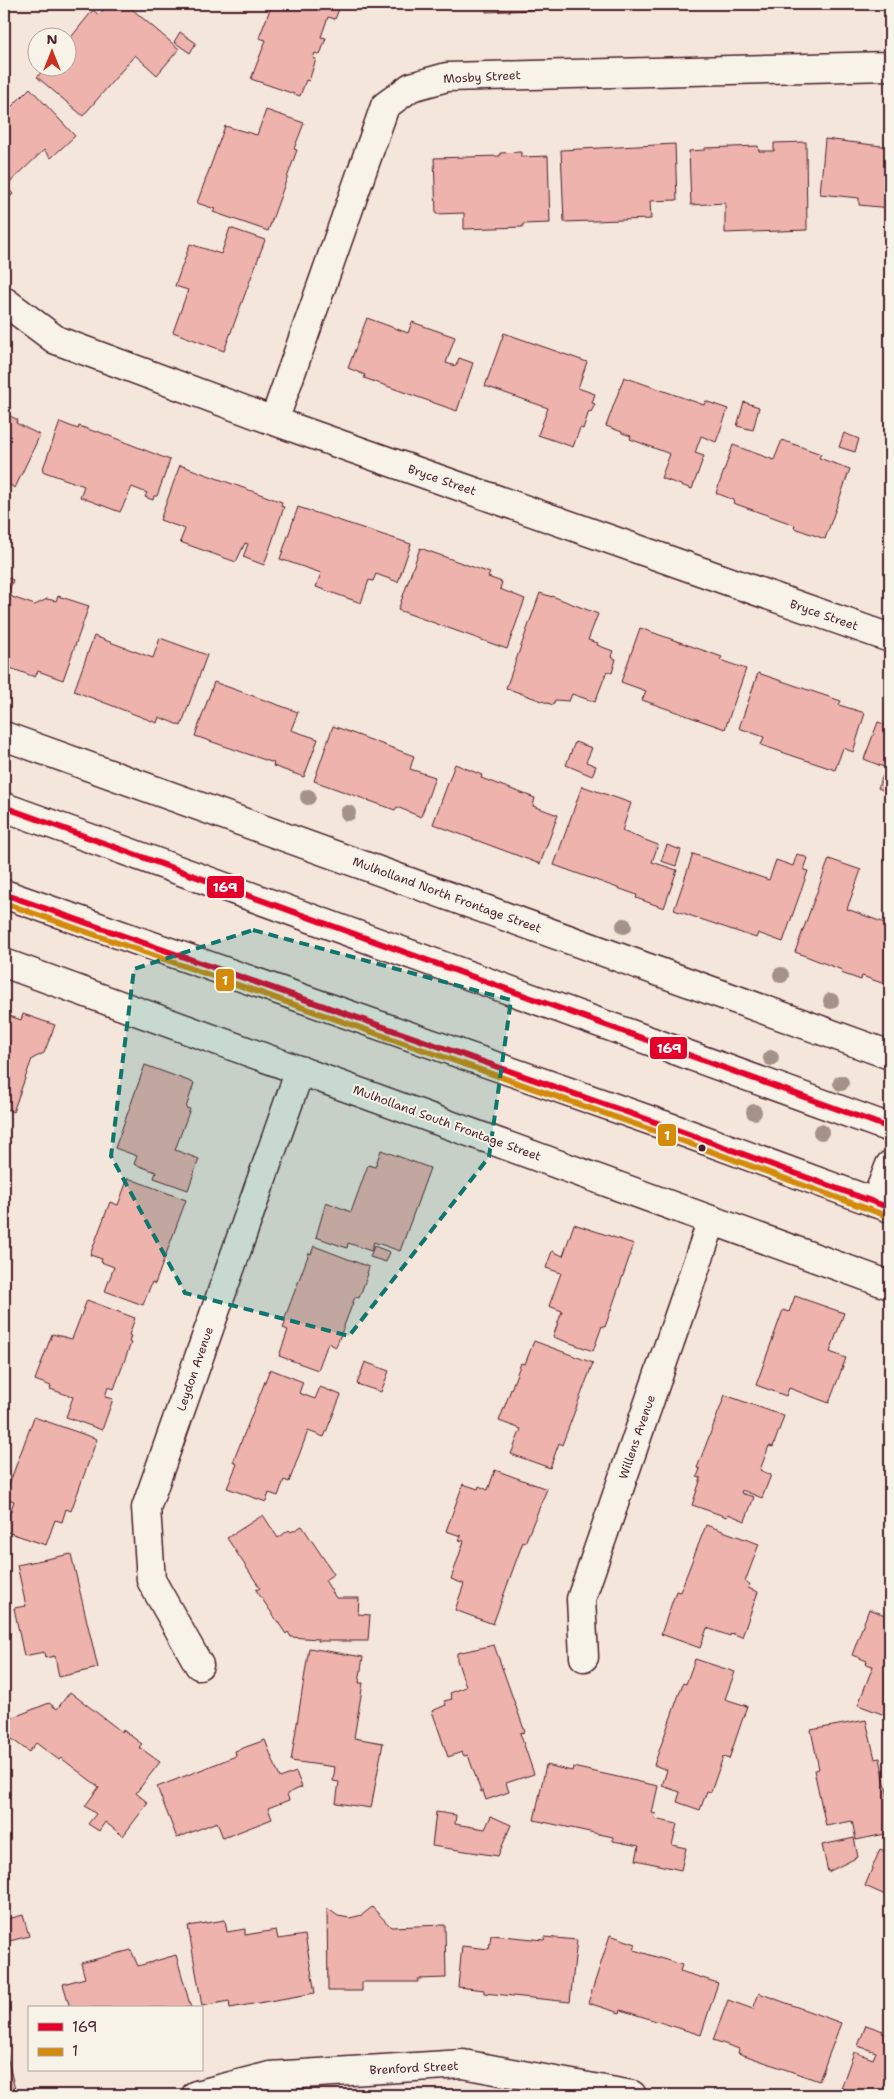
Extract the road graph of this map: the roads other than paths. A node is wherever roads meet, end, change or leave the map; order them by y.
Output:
1 (890, 66) edge
2 (4, 300) edge
3 (274, 421) junction
4 (890, 638) edge
5 (4, 736) edge
6 (4, 808) edge
7 (4, 894) edge
8 (4, 963) edge
9 (890, 1055) edge
10 (300, 1070) junction
11 (890, 1128) edge
12 (890, 1165) edge
13 (883, 1206) edge
14 (712, 1220) junction
15 (890, 1285) edge
16 (584, 1657) dead end
17 (199, 1665) dead end
18 (196, 2095) edge
19 (632, 2095) edge

1 - 3 street, Mosby Street
2 - 3 street, Bryce Street
3 - 4 street, Bryce Street
5 - 9 street, Mulholland North Frontage Street
6 - 11 street
7 - 13 street
8 - 10 street, Mulholland South Frontage Street
10 - 14 street, Mulholland South Frontage Street
10 - 17 street, Leydon Avenue
12 - 13 street
14 - 15 street, Mulholland South Frontage Street
14 - 16 street, Willens Avenue
18 - 19 street, Brenford Street

